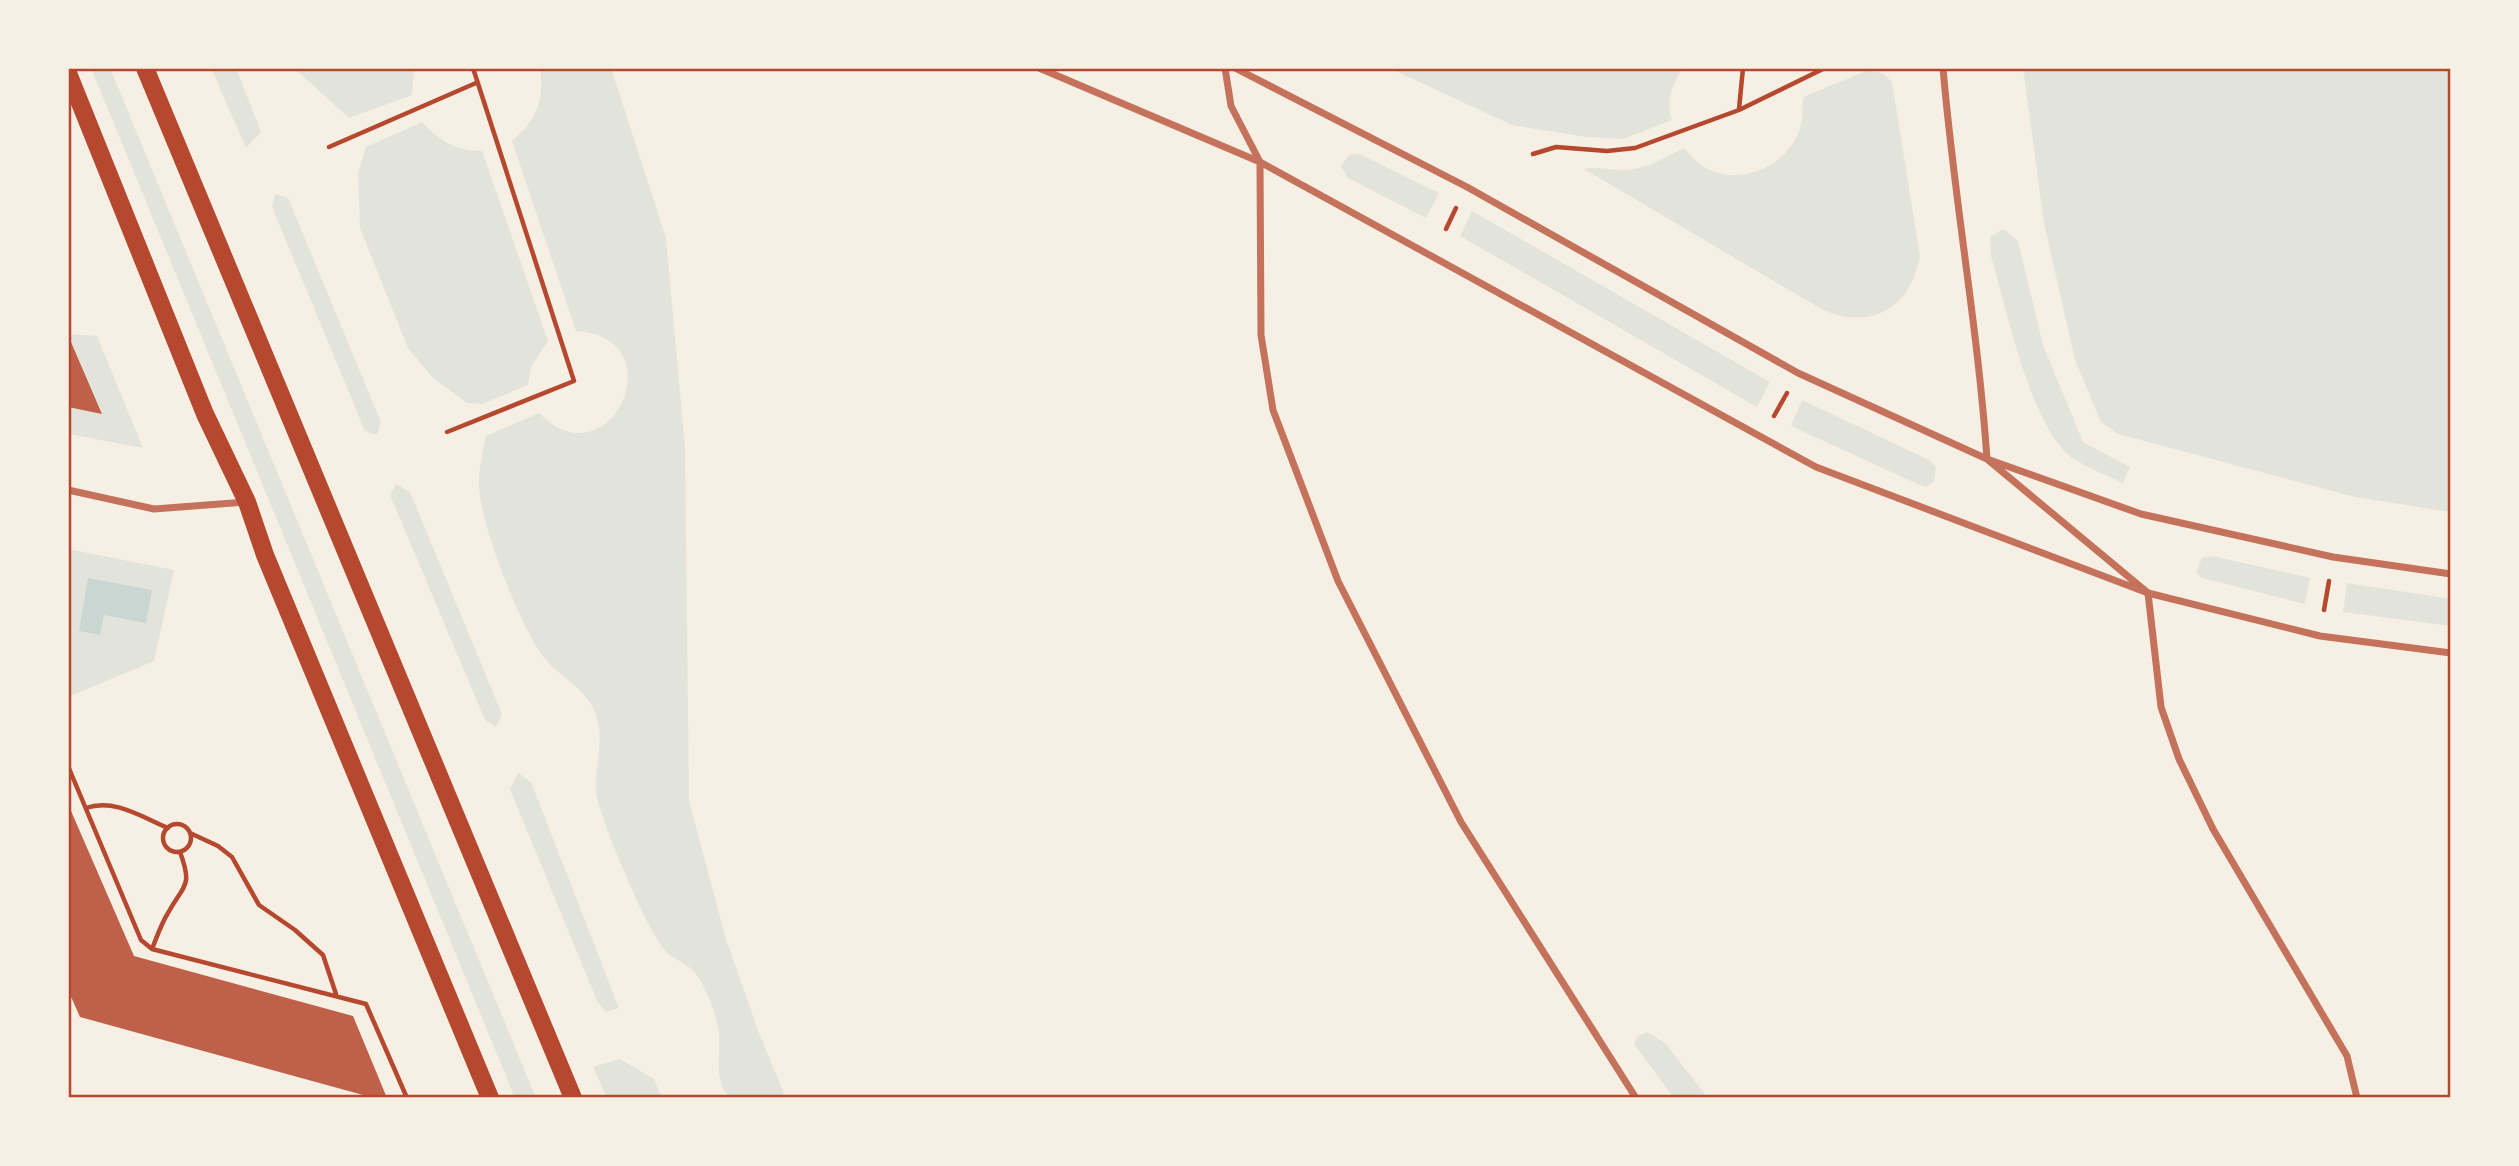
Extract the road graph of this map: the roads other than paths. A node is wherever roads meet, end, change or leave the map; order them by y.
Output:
1 (145, 68) edge
2 (1039, 68) edge
3 (1225, 68) edge
4 (1235, 68) edge
5 (1943, 68) edge
6 (68, 73) edge
7 (1260, 162) junction
8 (1987, 459) junction
9 (68, 491) edge
10 (247, 502) junction
11 (2451, 574) edge
12 (2148, 593) junction
13 (2451, 653) edge
14 (490, 1098) edge
15 (573, 1098) edge
16 (1636, 1098) edge
17 (2357, 1098) edge

1 - 15 main road
2 - 7 street
3 - 7 street
4 - 8 street
5 - 8 street
6 - 10 main road
7 - 12 street
7 - 16 street
8 - 11 street
8 - 12 street
9 - 10 street
10 - 14 main road
12 - 13 street
12 - 17 street

